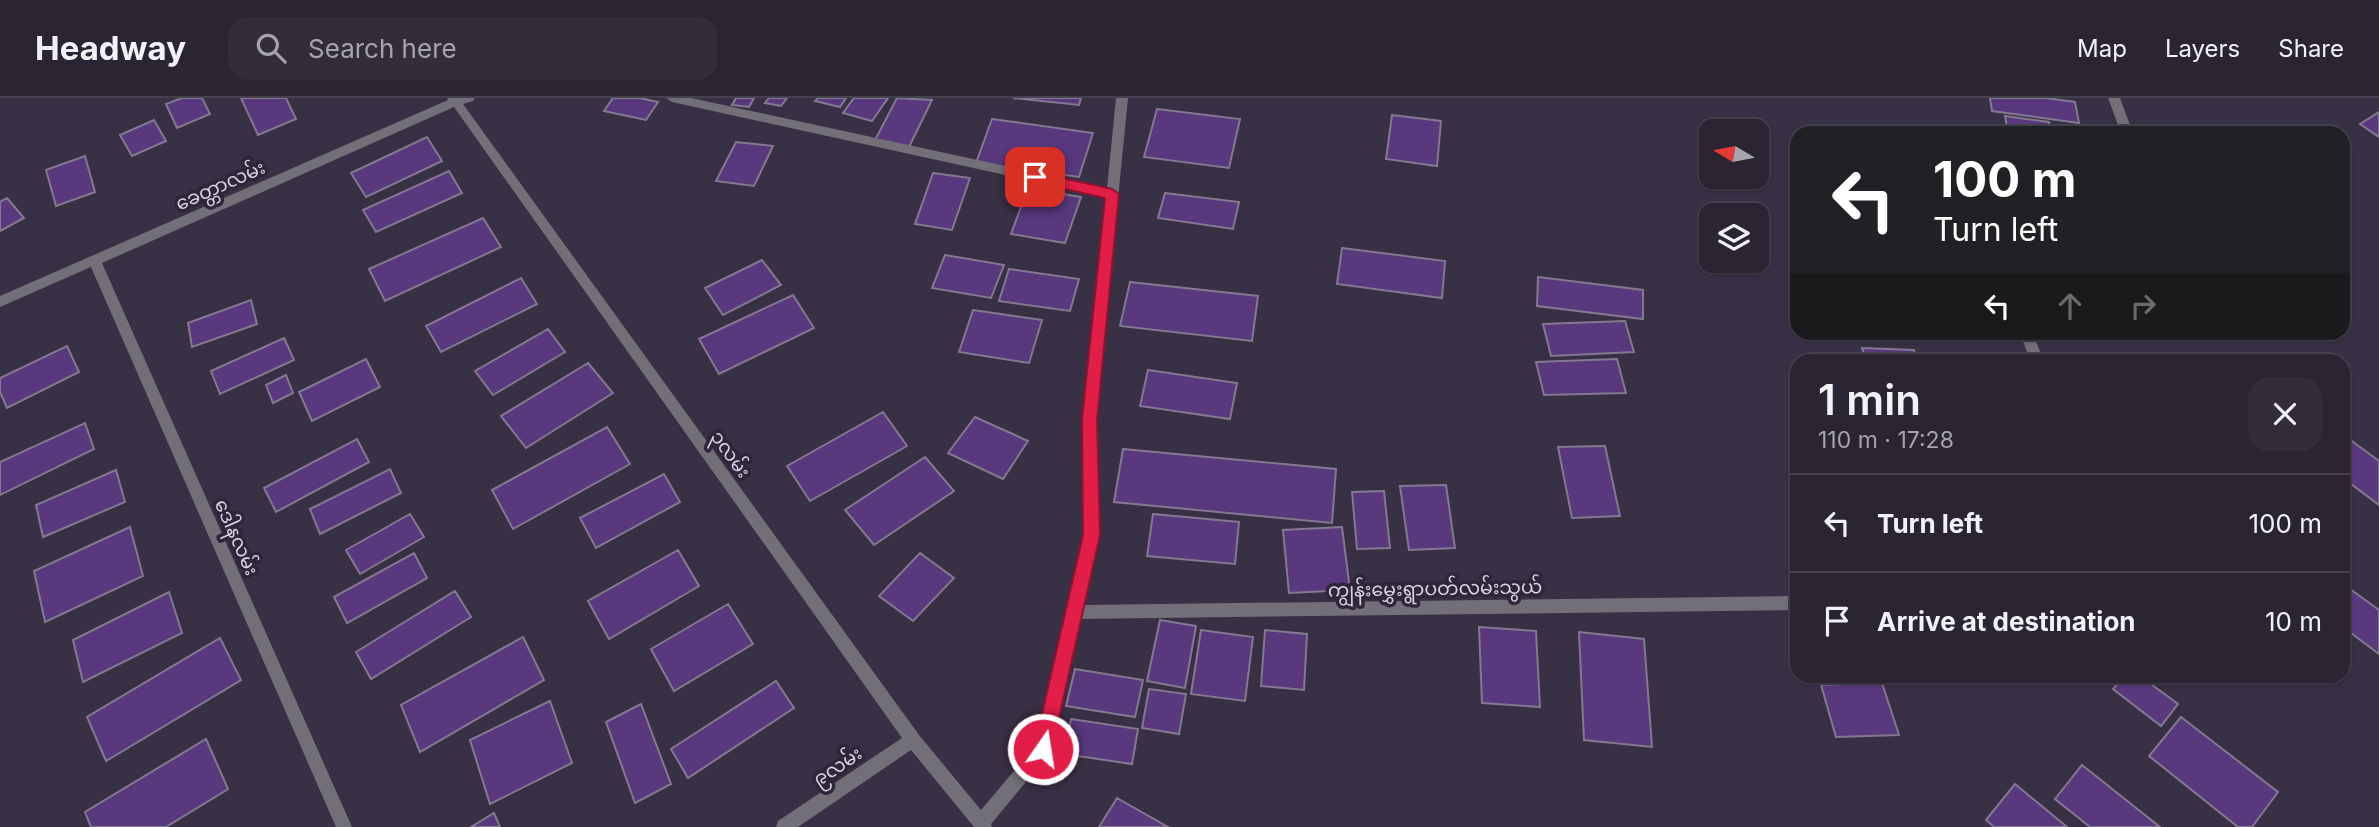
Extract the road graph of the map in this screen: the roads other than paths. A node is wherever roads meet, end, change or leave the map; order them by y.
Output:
1 (672, 98) edge
2 (1122, 98) edge
3 (2114, 98) edge
4 (459, 99) edge
5 (2124, 126) edge
6 (1112, 194) junction
7 (95, 262) junction
8 (0, 302) edge
9 (1790, 603) edge
10 (1073, 612) junction
11 (913, 740) junction
12 (983, 825) edge
13 (344, 827) edge
14 (784, 827) edge

1 - 6 street
2 - 6 street
3 - 5 street
4 - 7 street, ခေတ္တာလမ်း
4 - 11 street, ၃လမ်း
6 - 10 street
7 - 8 street, ခေတ္တာလမ်း
7 - 13 street, ဒေါနလမ်း
9 - 10 street, ကျွန်းမွှေးရွာပတ်လမ်းသွယ်
10 - 12 street
11 - 12 street, ၃လမ်း
11 - 14 street, ၉လမ်း

